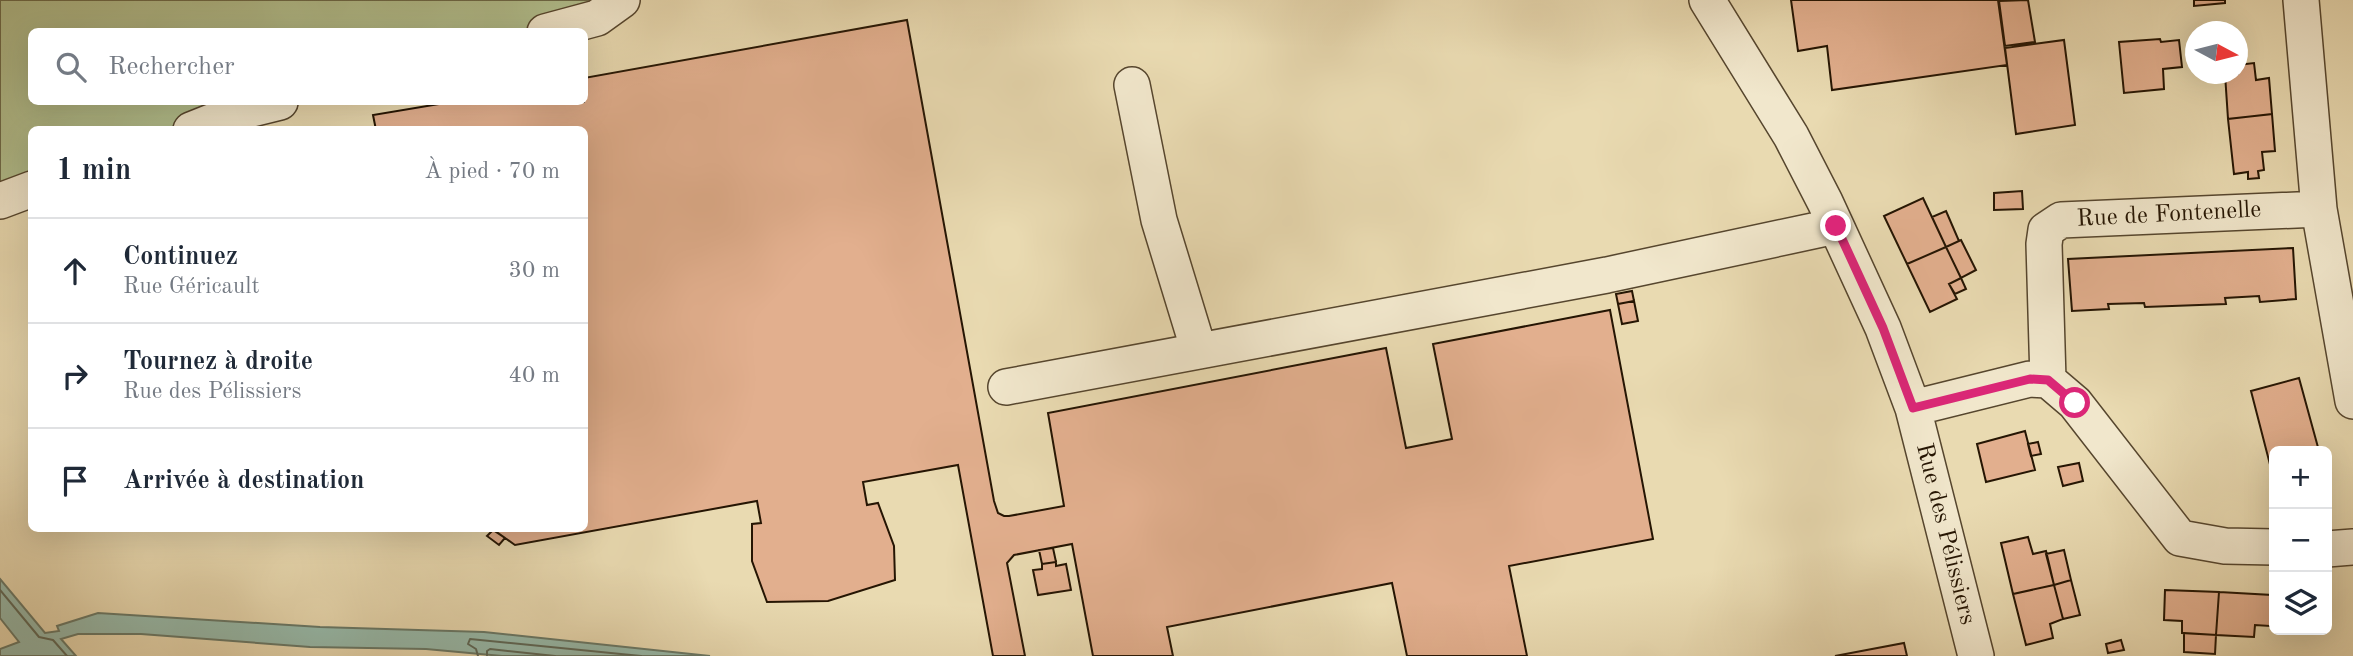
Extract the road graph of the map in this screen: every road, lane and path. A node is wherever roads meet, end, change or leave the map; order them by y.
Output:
1 (622, 0) edge
2 (1707, 0) edge
3 (2301, 0) edge
4 (560, 28) edge
5 (1132, 85) dead end
6 (268, 105) edge
7 (201, 126) edge
8 (28, 190) edge
9 (0, 201) edge
10 (2319, 209) junction
11 (1836, 226) junction
12 (1199, 351) junction
13 (2048, 380) junction
14 (1006, 387) dead end
15 (2353, 401) edge
16 (1913, 408) junction
17 (2353, 547) edge
18 (2269, 548) edge
19 (2332, 549) edge
20 (1976, 656) edge

1 - 4 street
2 - 11 street, Rue des Pélissiers
3 - 10 street
5 - 12 street
6 - 7 street
8 - 9 street
10 - 13 street, Rue de Fontenelle
10 - 15 street
11 - 12 street
11 - 16 street, Rue des Pélissiers
12 - 14 street
13 - 16 street
13 - 18 street
16 - 20 street, Rue des Pélissiers
17 - 19 street

